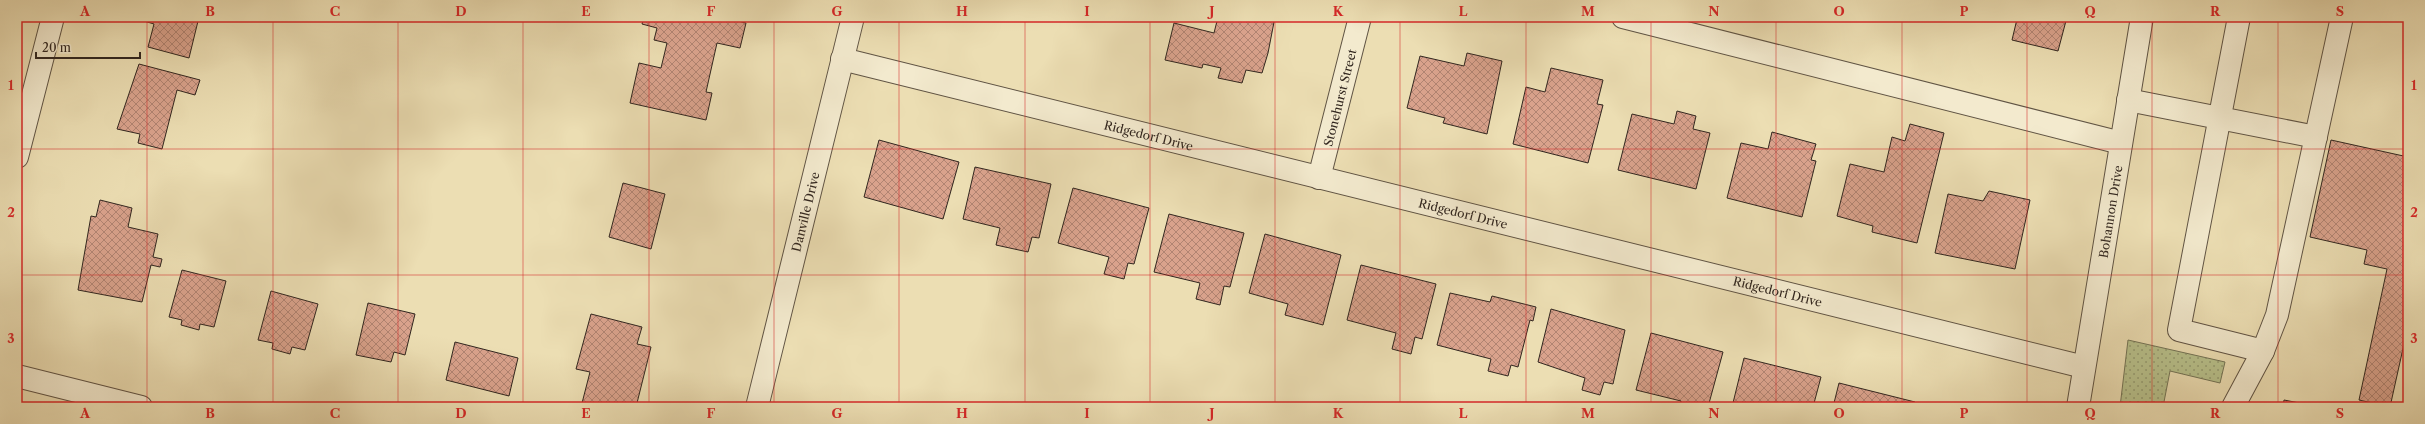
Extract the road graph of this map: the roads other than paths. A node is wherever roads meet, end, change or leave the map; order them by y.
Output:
1 (53, 17) edge
2 (853, 17) edge
3 (1360, 17) edge
4 (1623, 17) edge
5 (2142, 17) edge
6 (2238, 17) edge
7 (2341, 17) edge
8 (842, 59) junction
9 (2128, 100) junction
10 (2219, 118) junction
11 (2316, 137) junction
12 (2121, 142) junction
13 (17, 157) edge
14 (1319, 178) junction
15 (2263, 351) junction
16 (2084, 367) junction
17 (17, 376) edge
18 (141, 407) edge
19 (757, 407) edge
20 (2078, 407) edge
21 (2233, 407) edge

1 - 13 street
2 - 8 street, Danville Drive
3 - 14 street, Stonehurst Street
4 - 12 street
5 - 9 street, Bohannon Drive
6 - 10 street
7 - 11 street
8 - 14 street, Ridgedorf Drive
8 - 19 street, Danville Drive
9 - 10 street
9 - 12 street, Bohannon Drive
10 - 11 street
10 - 15 street
11 - 15 street
12 - 16 street, Bohannon Drive
14 - 16 street, Ridgedorf Drive
15 - 21 street
16 - 20 street, Bohannon Drive
17 - 18 street

